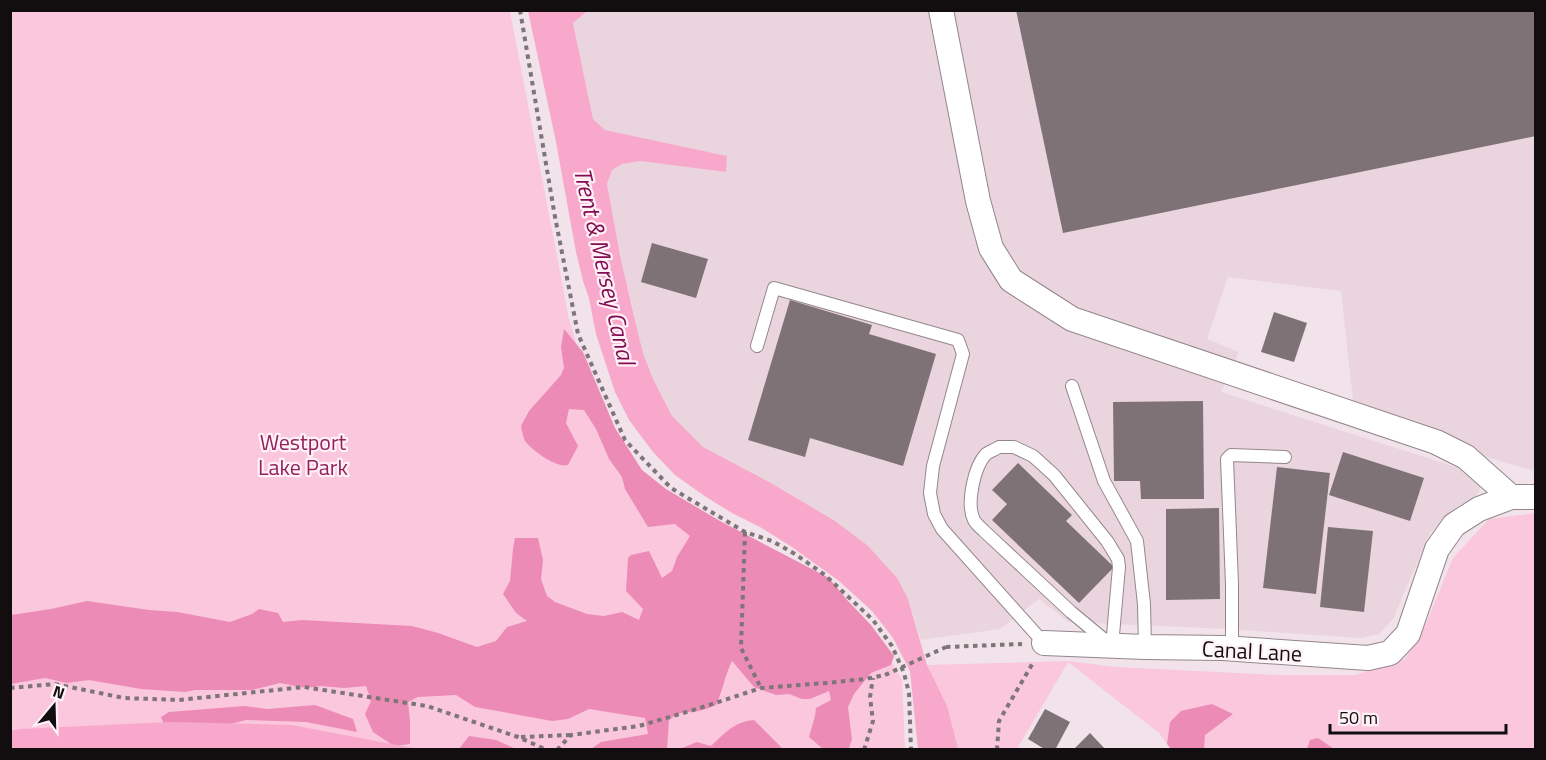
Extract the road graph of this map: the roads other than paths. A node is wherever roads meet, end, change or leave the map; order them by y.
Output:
1 (941, 10) edge
2 (757, 346) dead end
3 (1072, 386) dead end
4 (1285, 457) dead end
5 (1511, 497) junction
6 (1536, 497) edge
7 (1044, 643) joint
8 (1112, 646) junction
9 (1145, 647) junction
10 (1232, 648) junction

1 - 5 street
2 - 7 lane
3 - 9 lane
4 - 10 lane
5 - 6 street, Canal Lane
5 - 10 street, Canal Lane
7 - 8 street, Canal Lane
8 - 8 lane
8 - 9 street, Canal Lane
9 - 10 street, Canal Lane

